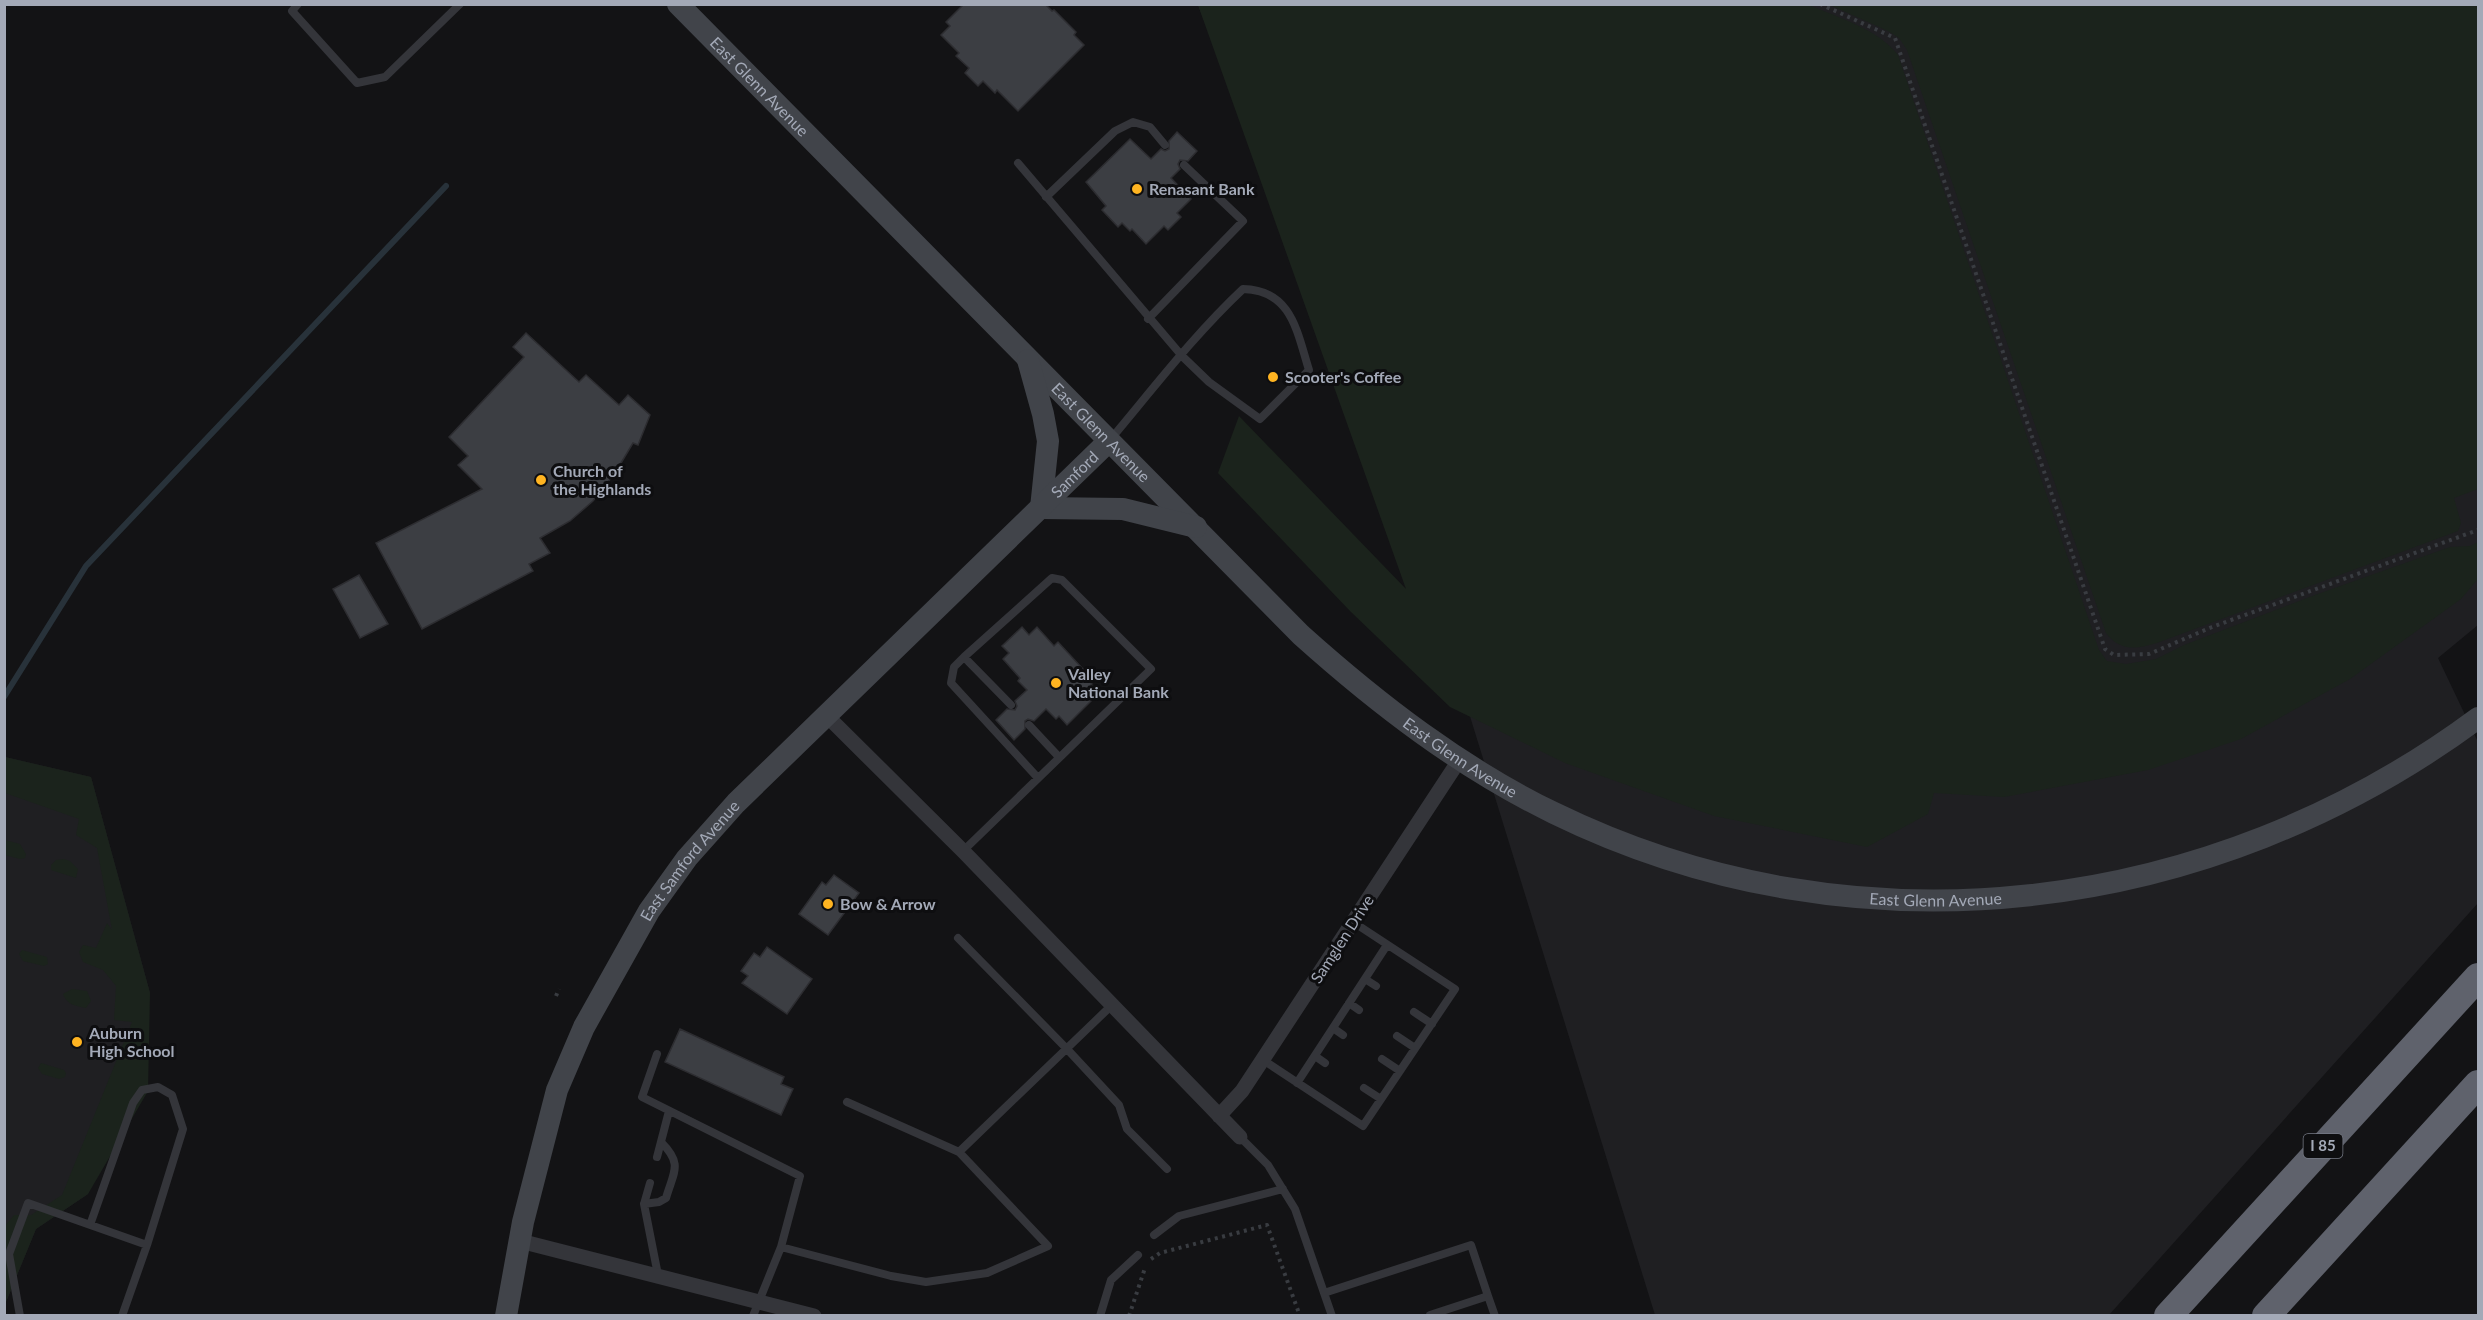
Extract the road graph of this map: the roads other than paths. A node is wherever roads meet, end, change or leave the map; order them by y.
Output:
1 (298, 4) edge
2 (460, 4) edge
3 (678, 4) edge
4 (1165, 145) dead end
5 (1018, 163) dead end
6 (1184, 165) dead end
7 (1046, 197) junction
8 (1148, 319) junction
9 (1027, 356) junction
10 (1182, 356) junction
11 (1109, 441) junction
12 (1041, 508) junction
13 (1197, 528) junction
14 (964, 657) junction
15 (1011, 705) dead end
16 (826, 715) junction
17 (2478, 718) edge
18 (1029, 725) dead end
19 (1058, 756) junction
20 (1460, 759) junction
21 (1038, 778) junction
22 (963, 851) junction
23 (1353, 922) junction
24 (958, 938) dead end
25 (1388, 945) junction
26 (2478, 977) edge
27 (1365, 979) junction
28 (1376, 986) dead end
29 (1349, 1003) junction
30 (1112, 1005) junction
31 (1359, 1010) dead end
32 (1414, 1012) dead end
33 (1432, 1024) junction
34 (1333, 1028) junction
35 (1343, 1035) dead end
36 (1397, 1036) dead end
37 (1067, 1048) junction
38 (1415, 1048) junction
39 (657, 1054) dead end
40 (1315, 1056) junction
41 (1382, 1059) dead end
42 (1263, 1060) junction
43 (1325, 1063) dead end
44 (1400, 1071) junction
45 (1297, 1083) junction
46 (2478, 1084) edge
47 (1364, 1088) dead end
48 (1381, 1099) junction
49 (847, 1102) dead end
50 (669, 1111) junction
51 (1220, 1116) junction
52 (1240, 1137) joint
53 (661, 1142) junction
54 (959, 1152) junction
55 (657, 1157) dead end
56 (1167, 1169) dead end
57 (650, 1184) dead end
58 (1283, 1190) junction
59 (644, 1204) junction
60 (90, 1225) junction
61 (1154, 1235) dead end
62 (520, 1241) junction
63 (147, 1245) junction
64 (781, 1247) junction
65 (1138, 1255) dead end
66 (658, 1275) junction
67 (1324, 1293) junction
68 (1488, 1296) junction
69 (756, 1308) edge
70 (1430, 1315) edge
71 (20, 1316) edge
72 (122, 1316) edge
73 (507, 1316) edge
74 (814, 1316) edge
75 (1100, 1316) edge
76 (1332, 1316) edge
77 (1495, 1316) edge
78 (2168, 1316) edge
79 (2266, 1316) edge

1 - 2 lane
3 - 9 main road, East Glenn Avenue
4 - 7 lane
5 - 7 lane
6 - 8 lane
7 - 8 lane
8 - 10 lane
9 - 11 main road, East Glenn Avenue
9 - 12 main road
10 - 10 lane
10 - 11 lane
11 - 12 main road, Samford
11 - 13 main road, East Glenn Avenue
12 - 13 main road
12 - 16 main road, East Samford Avenue
13 - 20 main road, East Glenn Avenue
14 - 15 lane
14 - 19 lane
14 - 21 lane
16 - 22 street
16 - 62 main road, East Samford Avenue
17 - 20 main road, East Glenn Avenue
18 - 19 lane
19 - 21 lane
20 - 23 street, Samglen Drive
21 - 22 lane
22 - 30 street
23 - 25 lane
23 - 42 street, Samglen Drive
24 - 37 lane
25 - 27 lane
25 - 33 lane
26 - 78 highway, I 85
27 - 28 lane
27 - 29 lane
29 - 31 lane
29 - 34 lane
30 - 37 lane
30 - 51 street
32 - 33 lane
33 - 38 lane
34 - 35 lane
34 - 40 lane
36 - 38 lane
37 - 54 lane
37 - 56 lane
38 - 44 lane
39 - 50 lane
40 - 43 lane
40 - 45 lane
41 - 44 lane
42 - 45 lane
42 - 51 street, Samglen Drive
44 - 48 lane
45 - 48 lane
46 - 79 highway
47 - 48 lane
49 - 54 lane
50 - 53 lane
50 - 64 lane
51 - 52 street
52 - 58 lane
53 - 55 lane
53 - 59 lane
54 - 64 lane
57 - 59 lane
58 - 61 lane
58 - 67 lane
59 - 66 lane
60 - 63 lane
60 - 63 lane
60 - 71 lane
62 - 66 street
62 - 73 main road, East Samford Avenue
63 - 72 lane
64 - 69 lane
65 - 75 lane
66 - 69 street
67 - 68 lane
67 - 76 lane
68 - 70 lane
68 - 77 lane
69 - 74 street

